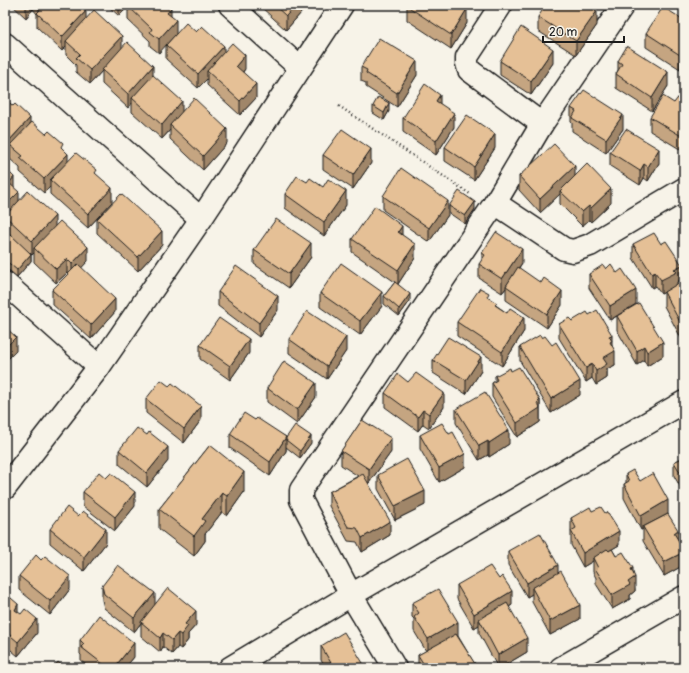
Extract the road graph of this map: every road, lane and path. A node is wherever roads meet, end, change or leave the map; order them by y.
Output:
1 (230, 5) edge
2 (342, 5) edge
3 (501, 5) edge
4 (623, 5) edge
5 (5, 44) edge
6 (300, 68) junction
7 (339, 106) dead end
8 (542, 124) junction
9 (461, 188) dead end
10 (684, 189) edge
11 (495, 202) junction
12 (201, 220) junction
13 (5, 282) edge
14 (99, 367) junction
15 (684, 402) edge
16 (5, 488) edge
17 (351, 595) junction
18 (684, 597) edge
19 (587, 663) edge
20 (230, 668) edge
21 (395, 668) edge
22 (561, 668) edge

1 - 6 street
2 - 6 street
3 - 8 street
4 - 8 street
5 - 12 street
6 - 12 street
7 - 9 path
8 - 11 street
10 - 11 street
11 - 17 street
12 - 14 street
13 - 14 street
14 - 16 street
15 - 17 street
17 - 20 street
17 - 21 street
18 - 19 street
19 - 22 street

